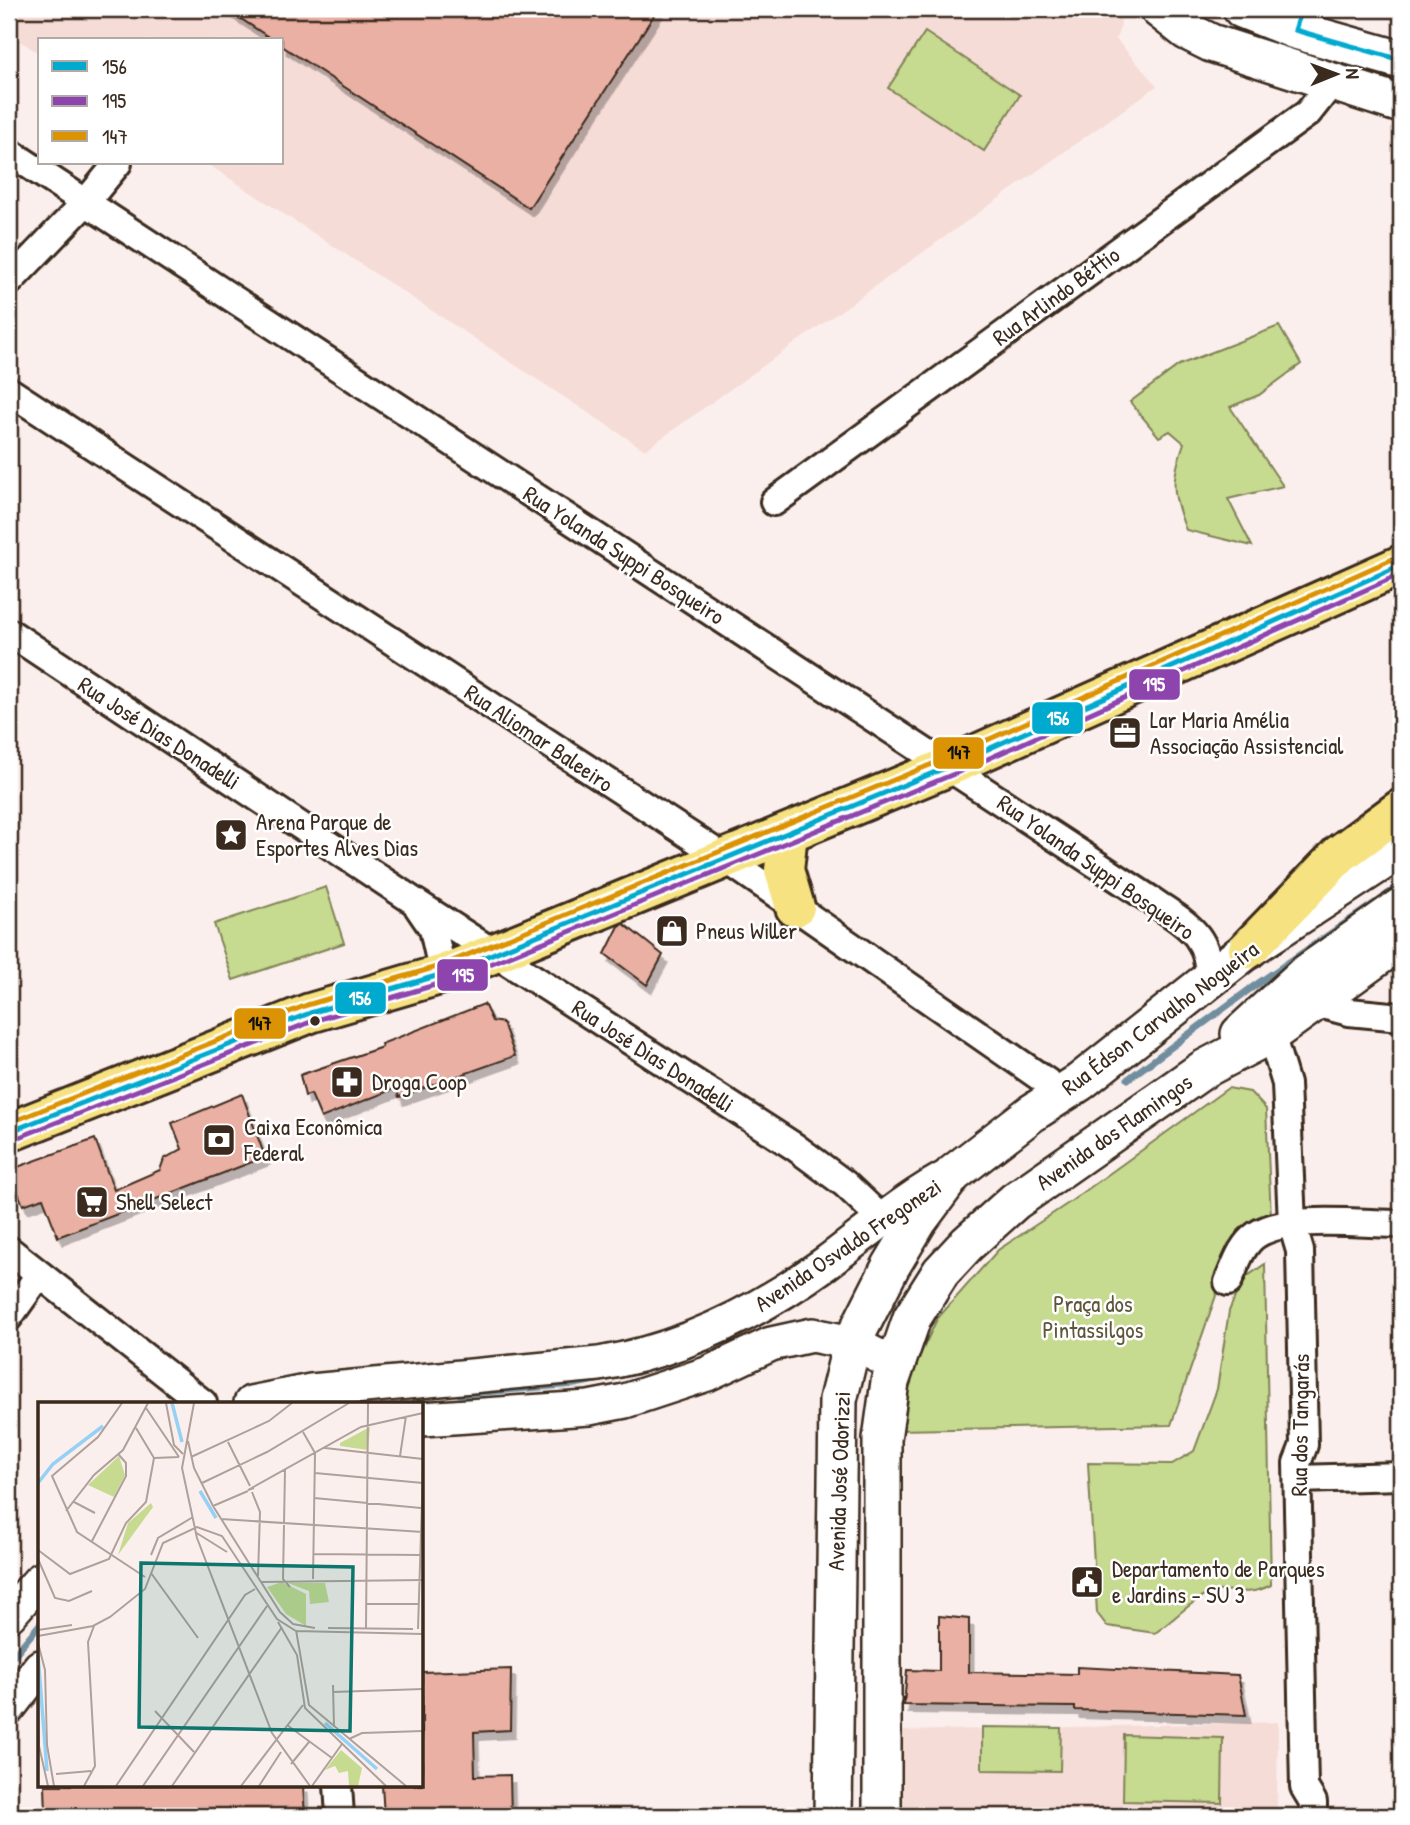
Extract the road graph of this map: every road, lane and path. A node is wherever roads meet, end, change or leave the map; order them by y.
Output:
1 (1159, 9) edge
2 (1242, 9) edge
3 (1298, 19) edge
4 (1401, 60) edge
5 (1328, 82) junction
6 (1401, 104) edge
7 (9, 152) edge
8 (117, 164) edge
9 (86, 202) junction
10 (9, 282) edge
11 (9, 391) edge
12 (774, 502) dead end
13 (1396, 569) edge
14 (9, 632) edge
15 (950, 766) junction
16 (1401, 808) edge
17 (788, 833) junction
18 (1387, 858) edge
19 (726, 859) junction
20 (415, 902) junction
21 (795, 907) junction
22 (1401, 907) edge
23 (1401, 940) edge
24 (1248, 949) junction
25 (494, 954) junction
26 (443, 974) junction
27 (1209, 978) junction
28 (1315, 1003) junction
29 (1401, 1017) edge
30 (1271, 1034) junction
31 (1204, 1069) junction
32 (1063, 1093) junction
33 (9, 1132) edge
34 (953, 1174) junction
35 (883, 1220) junction
36 (1292, 1224) junction
37 (1401, 1224) edge
38 (9, 1250) edge
39 (39, 1275) junction
40 (1228, 1282) dead end
41 (9, 1317) edge
42 (852, 1343) junction
43 (892, 1373) junction
44 (202, 1402) edge
45 (256, 1402) edge
46 (424, 1419) edge
47 (1401, 1476) edge
48 (1298, 1479) junction
49 (38, 1582) edge
50 (9, 1615) edge
51 (37, 1676) edge
52 (9, 1707) edge
53 (338, 1786) edge
54 (340, 1816) edge
55 (833, 1816) edge
56 (882, 1816) edge
57 (1313, 1816) edge

1 - 5 main road
2 - 3 main road
3 - 4 main road
5 - 6 main road
5 - 12 street, Rua Arlindo Béttio
7 - 9 street, Rua Yolanda Suppi Bosqueiro
8 - 9 street
9 - 10 street
9 - 15 street, Rua Yolanda Suppi Bosqueiro
11 - 19 street, Rua Aliomar Baleeiro
13 - 15 main road
14 - 20 street, Rua José Dias Donadelli
15 - 17 main road
15 - 27 street, Rua Yolanda Suppi Bosqueiro
16 - 24 main road
17 - 19 main road
17 - 21 main road
18 - 24 main road, Rua Édson Carvalho Nogueira
19 - 21 street, Rua Aliomar Baleeiro
19 - 25 main road
20 - 25 street, Rua José Dias Donadelli
20 - 26 street, Rua José Dias Donadelli
21 - 32 street, Rua Aliomar Baleeiro
22 - 31 main road
23 - 28 main road, Avenida dos Flamingos
24 - 27 main road, Rua Édson Carvalho Nogueira
25 - 26 main road
25 - 35 street, Rua José Dias Donadelli
26 - 33 main road
27 - 32 main road, Rua Édson Carvalho Nogueira
28 - 29 street
28 - 30 main road, Avenida dos Flamingos
30 - 31 main road, Avenida dos Flamingos
30 - 36 street, Rua dos Tangarás
31 - 43 main road, Avenida dos Flamingos
32 - 34 main road, Rua Édson Carvalho Nogueira
34 - 35 street, Avenida Osvaldo Fregonezi
34 - 42 main road, Avenida José Odorizzi
35 - 45 street, Avenida Osvaldo Fregonezi
36 - 37 street
36 - 40 street
36 - 48 street, Rua dos Tangarás
38 - 39 street
39 - 41 street
39 - 44 street
42 - 43 street, Avenida Osvaldo Fregonezi
42 - 46 street, Avenida Osvaldo Fregonezi
42 - 55 main road, Avenida José Odorizzi
43 - 56 main road, Avenida José Odorizzi
47 - 48 street
48 - 57 street, Rua dos Tangarás
49 - 50 street
51 - 52 street
53 - 54 street

